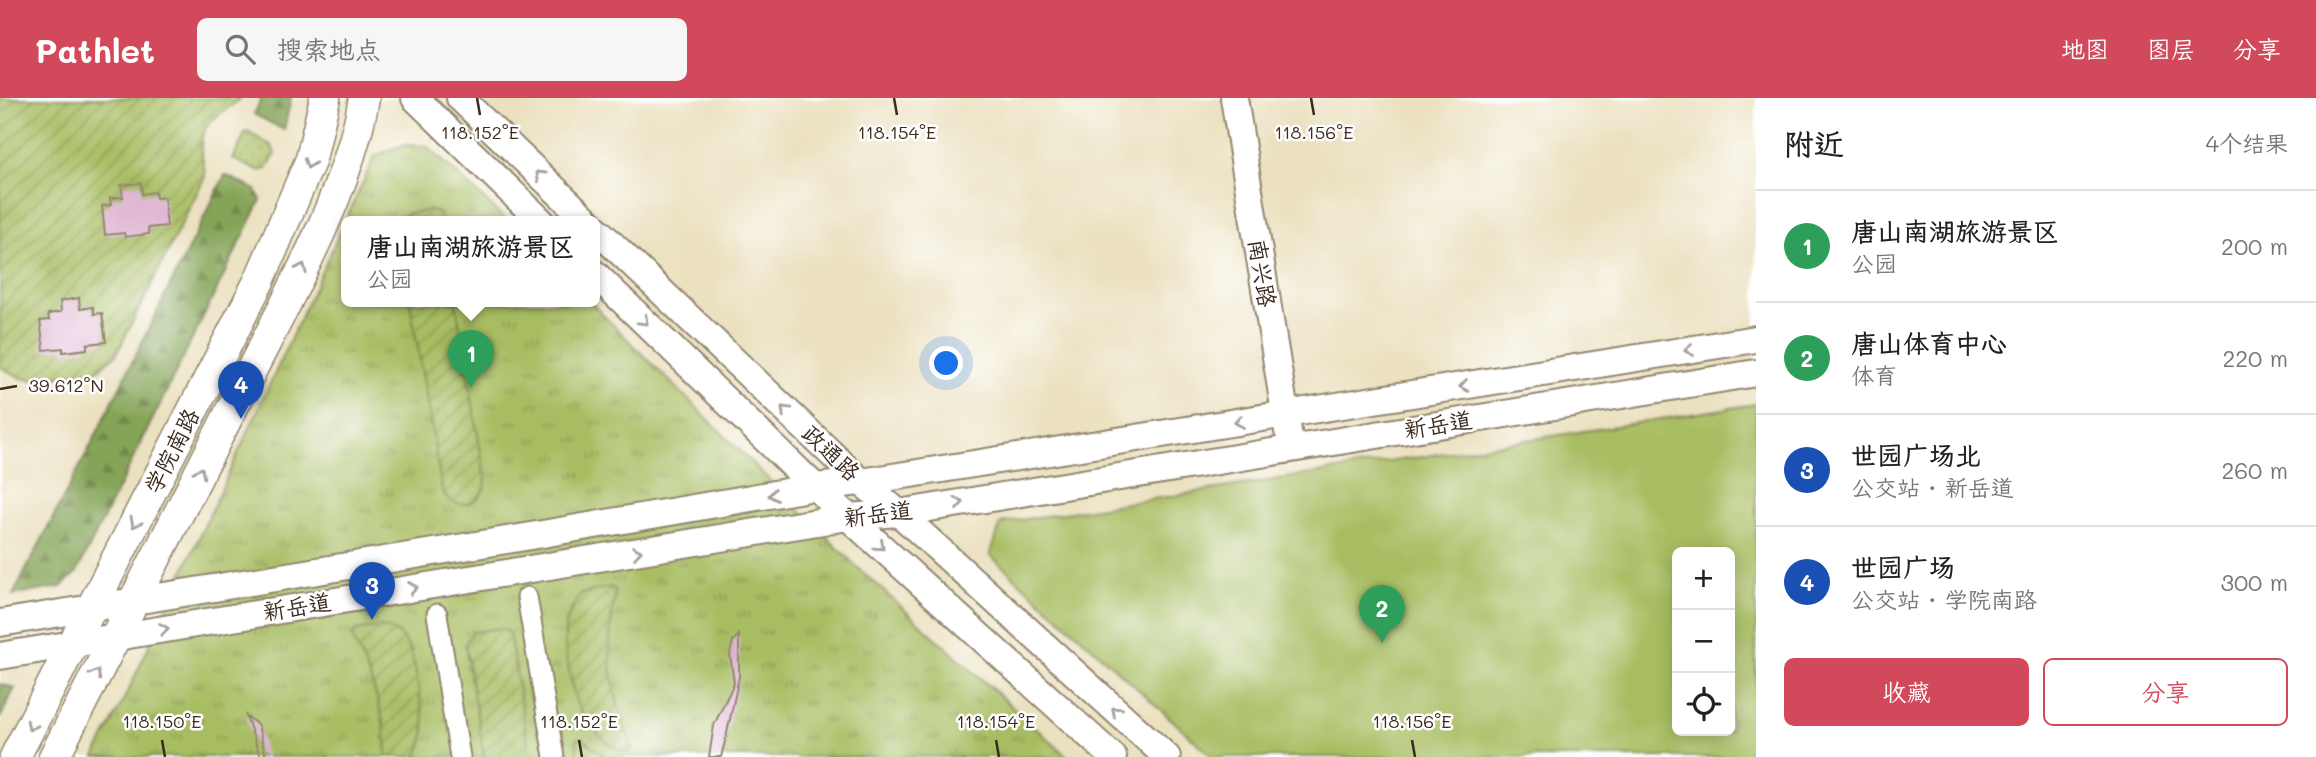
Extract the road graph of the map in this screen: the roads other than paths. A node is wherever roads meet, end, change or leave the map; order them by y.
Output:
1 (325, 98) edge
2 (364, 98) edge
3 (415, 98) edge
4 (460, 98) edge
5 (1234, 98) edge
6 (536, 216) edge
7 (583, 216) edge
8 (600, 233) edge
9 (600, 279) edge
10 (1756, 339) edge
11 (1756, 373) edge
12 (1285, 414) junction
13 (1291, 449) junction
14 (861, 482) junction
15 (815, 487) junction
16 (900, 513) junction
17 (848, 517) junction
18 (527, 597) dead end
19 (136, 601) junction
20 (91, 608) junction
21 (437, 614) dead end
22 (0, 623) edge
23 (115, 637) junction
24 (73, 644) junction
25 (0, 656) edge
26 (15, 757) edge
27 (54, 757) edge
28 (460, 757) edge
29 (554, 757) edge
30 (1113, 757) edge
31 (1167, 757) edge

1 -> 20 main road, 学院南路
19 -> 2 main road, 学院南路
3 - 6 main road
7 -> 4 main road
5 - 12 main road, 南兴路
14 -> 8 main road, 政通路
9 -> 15 main road, 政通路
10 -> 12 main road, 新岳道
11 - 13 main road, 新岳道
12 - 13 main road, 南兴路
12 -> 14 main road, 新岳道
16 -> 13 main road, 新岳道
14 - 15 main road, 新岳道
14 - 16 main road, 政通路
15 - 17 main road, 政通路
15 -> 19 main road, 新岳道
16 - 17 main road, 新岳道
31 -> 16 main road, 政通路
23 -> 17 main road, 新岳道
17 -> 30 main road, 政通路
18 - 29 street
19 - 20 main road, 新岳道
19 - 23 main road, 学院南路
20 - 22 main road, 新岳道
20 - 24 main road, 学院南路
21 - 28 street
23 - 24 main road, 新岳道
27 -> 23 main road, 学院南路
24 - 25 main road, 新岳道
24 -> 26 main road, 学院南路

